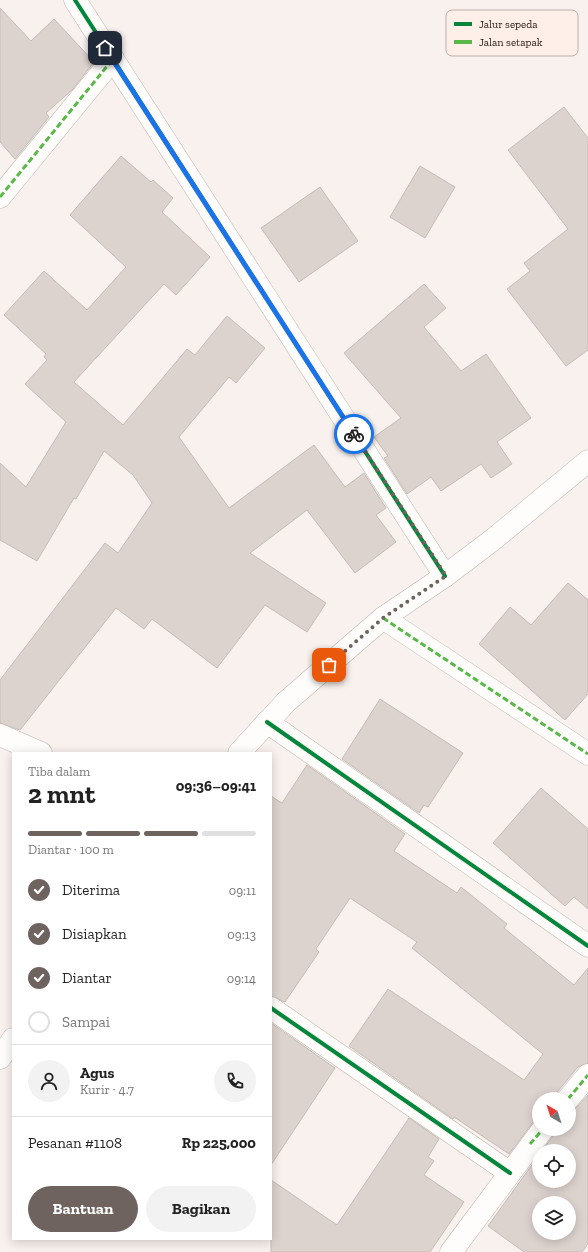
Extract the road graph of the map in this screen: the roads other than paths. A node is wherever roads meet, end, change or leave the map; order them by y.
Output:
1 (75, 0) edge
2 (113, 60) junction
3 (0, 197) edge
4 (588, 461) edge
5 (446, 576) junction
6 (383, 618) junction
7 (267, 722) junction
8 (0, 735) edge
9 (39, 752) edge
10 (239, 752) edge
11 (588, 754) edge
12 (588, 946) edge
13 (272, 1009) edge
14 (12, 1040) edge
15 (0, 1058) edge
16 (588, 1076) edge
17 (574, 1092) edge
18 (538, 1136) edge
19 (510, 1173) junction
20 (451, 1252) edge

1 - 2 street
2 - 3 street
2 - 5 street
4 - 5 street
5 - 6 street
6 - 7 street
6 - 11 street
7 - 10 street
7 - 12 street
8 - 9 street
13 - 19 street
14 - 15 street
16 - 17 street
18 - 19 street
19 - 20 street

